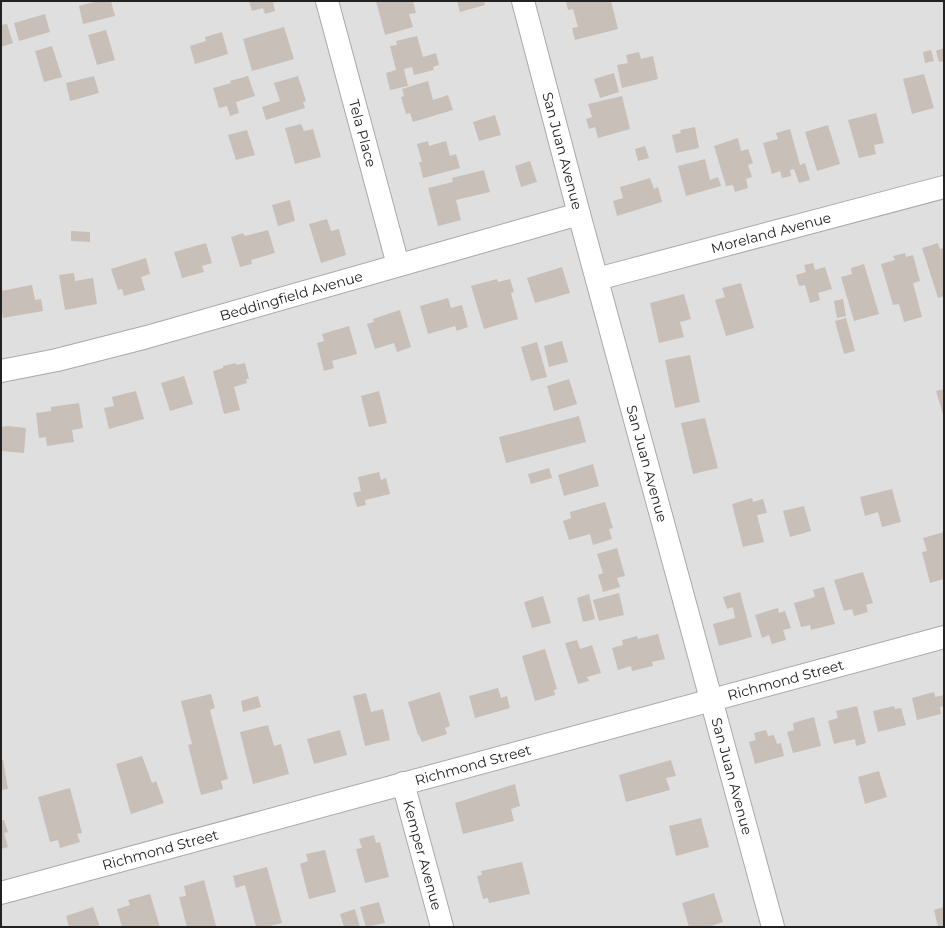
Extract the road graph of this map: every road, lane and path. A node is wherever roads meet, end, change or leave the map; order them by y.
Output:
1 (327, 1) edge
2 (523, 1) edge
3 (944, 187) edge
4 (579, 214) junction
5 (398, 265) junction
6 (597, 279) junction
7 (1, 371) edge
8 (944, 637) edge
9 (711, 700) junction
10 (403, 784) junction
11 (1, 893) edge
12 (442, 927) edge
13 (773, 927) edge

1 - 5 street, Tela Place
2 - 4 street, San Juan Avenue
3 - 6 street, Moreland Avenue
4 - 5 street, Beddingfield Avenue
4 - 6 street, San Juan Avenue
5 - 7 street, Beddingfield Avenue
6 - 9 street, San Juan Avenue
8 - 9 street, Richmond Street
9 - 10 street, Richmond Street
9 - 13 street, San Juan Avenue
10 - 11 street, Richmond Street
10 - 12 street, Kemper Avenue

